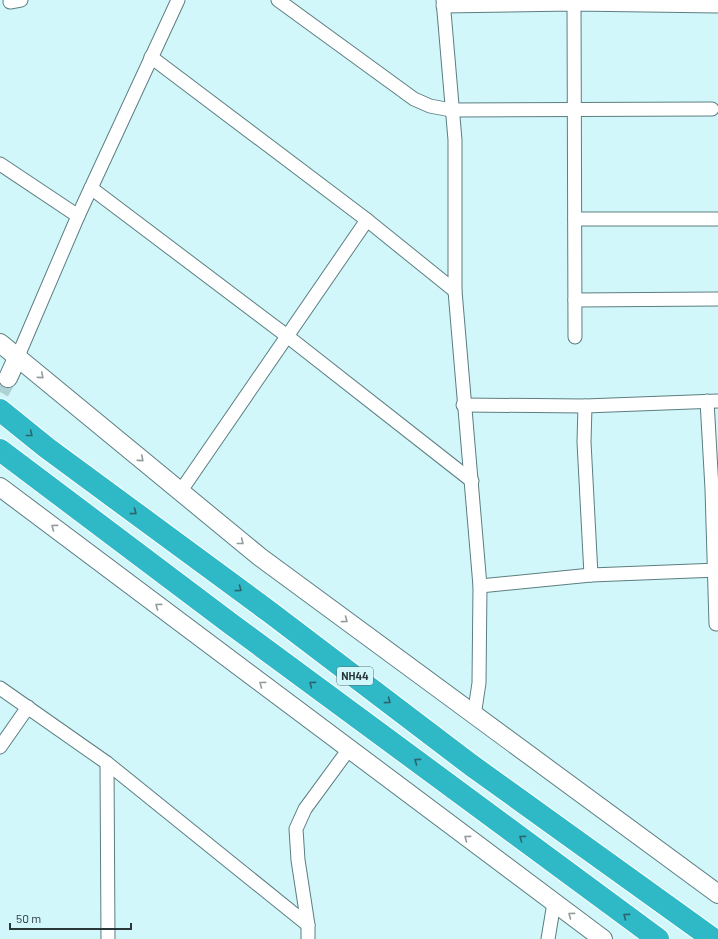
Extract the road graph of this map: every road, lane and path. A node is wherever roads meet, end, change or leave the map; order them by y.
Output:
1 (178, 0) edge
2 (278, 0) edge
3 (574, 2) edge
4 (443, 3) edge
5 (718, 6) edge
6 (151, 57) junction
7 (712, 109) dead end
8 (451, 110) junction
9 (574, 111) junction
10 (0, 164) edge
11 (91, 188) junction
12 (78, 216) junction
13 (575, 219) junction
14 (718, 219) edge
15 (367, 220) junction
16 (455, 291) junction
17 (718, 299) edge
18 (575, 300) junction
19 (287, 336) junction
20 (575, 337) dead end
21 (0, 343) edge
22 (18, 356) junction
23 (8, 378) tunnel mouth
24 (712, 401) edge
25 (463, 405) junction
26 (585, 406) junction
27 (0, 410) edge
28 (0, 450) edge
29 (472, 481) junction
30 (0, 487) edge
31 (715, 489) edge
32 (180, 492) junction
33 (716, 570) edge
34 (591, 575) junction
35 (480, 586) junction
36 (716, 624) dead end
37 (0, 688) edge
38 (28, 707) junction
39 (474, 716) junction
40 (0, 747) edge
41 (349, 749) junction
42 (107, 764) junction
43 (718, 894) edge
44 (554, 903) junction
45 (308, 925) junction
46 (108, 939) edge
47 (308, 939) edge
48 (548, 939) edge
49 (602, 939) edge
50 (658, 939) edge
51 (713, 939) edge

1 - 6 street
2 - 8 street
3 - 4 street
3 - 5 street
3 - 9 street
4 - 8 street
6 - 11 street
6 - 15 street
7 - 9 street
8 - 9 street
8 - 16 street
9 - 13 street
10 - 12 street
11 - 12 street
11 - 19 street
12 - 22 street
13 - 14 street
13 - 18 street
15 - 16 street
15 - 19 street
16 - 25 street
17 - 18 street
18 - 20 street
19 - 29 street
19 - 32 street
21 - 22 street
22 - 23 street
22 -> 32 street
24 - 26 street
24 - 31 street
25 - 26 street
25 - 29 street
26 - 34 street
27 -> 51 highway, NH44
50 -> 28 highway, NH44
29 - 35 street
41 -> 30 street
31 - 33 street
32 -> 39 street
33 - 34 street
33 - 36 street
34 - 35 street
35 - 39 street
37 - 38 street
38 - 40 street
38 - 42 street
39 - 43 street
44 -> 41 street
41 - 45 street
42 - 45 street
42 - 46 street
44 - 48 street
49 -> 44 street
45 - 47 street

